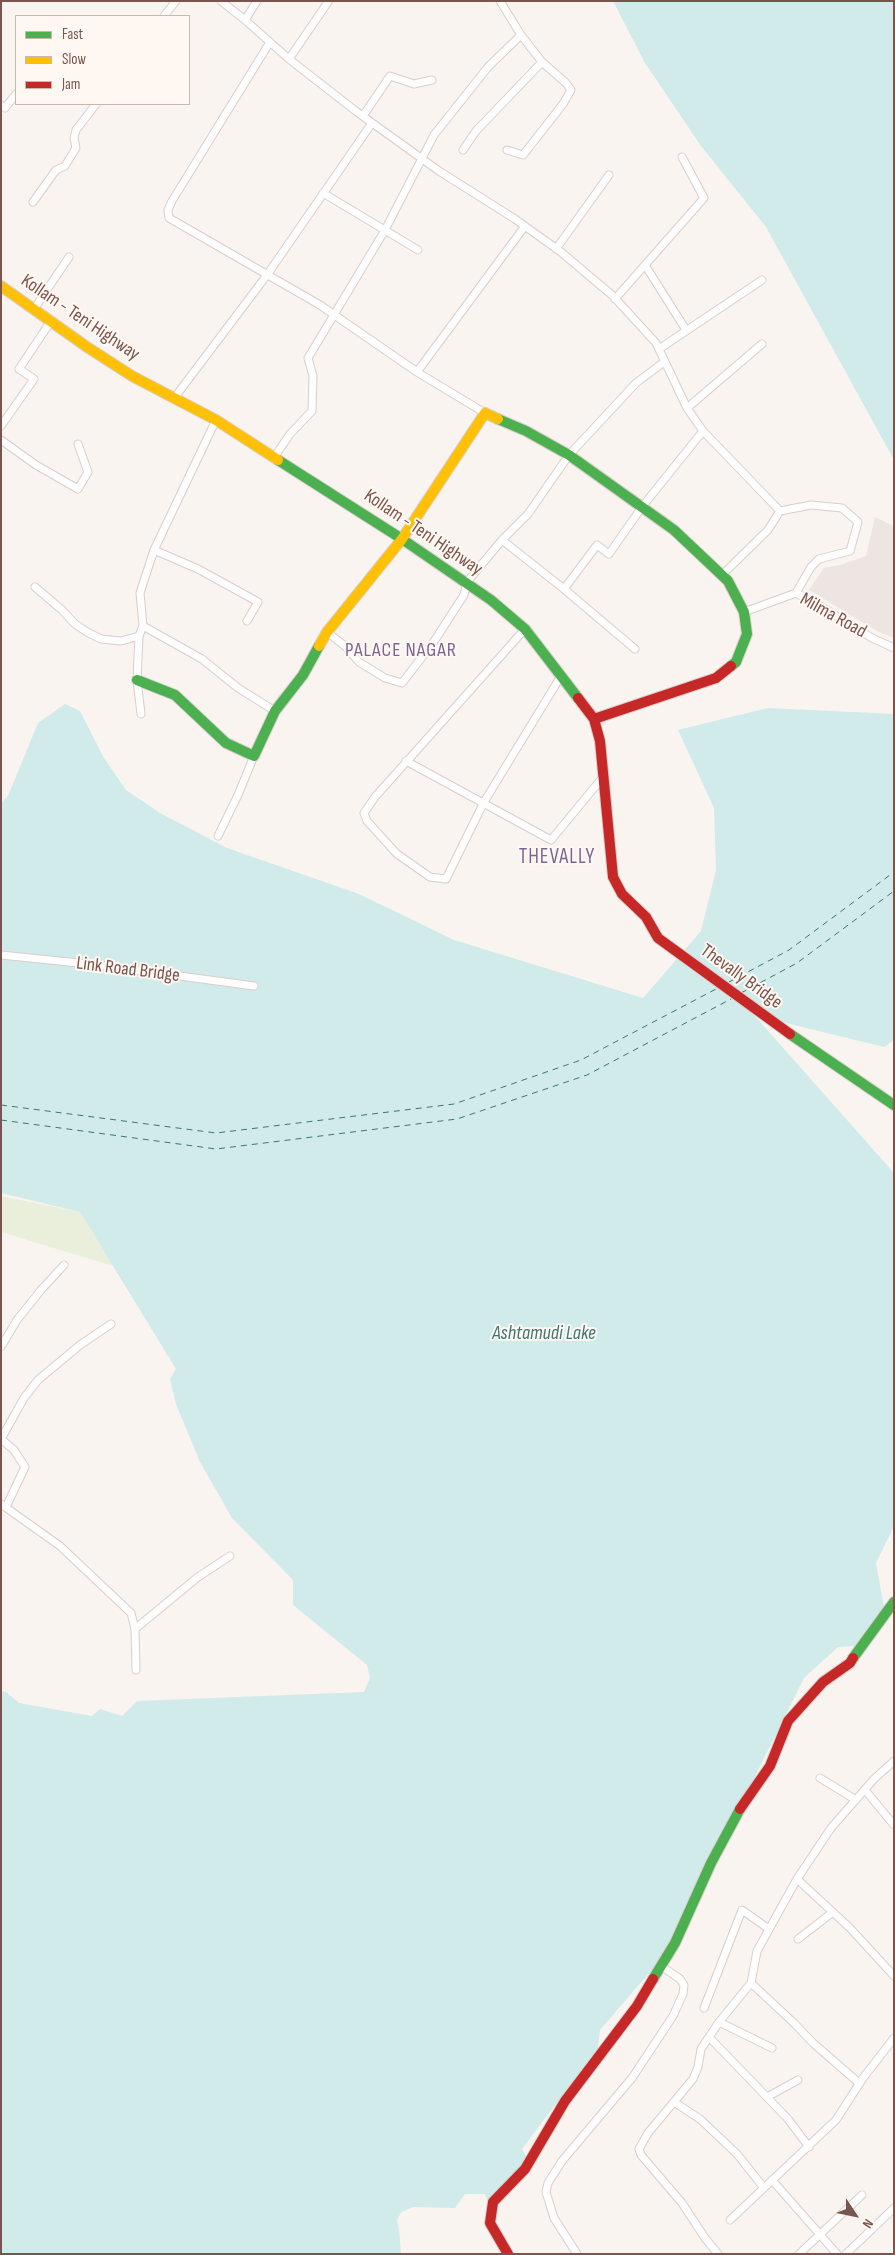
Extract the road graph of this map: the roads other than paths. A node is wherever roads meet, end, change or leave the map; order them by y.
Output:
1 (176, 1) edge
2 (221, 1) edge
3 (257, 1) edge
4 (500, 1) edge
5 (328, 2) edge
6 (165, 15) edge
7 (246, 20) junction
8 (521, 35) junction
9 (270, 42) junction
10 (289, 59) junction
11 (542, 62) junction
12 (432, 80) dead end
13 (15, 95) edge
14 (95, 105) edge
15 (1, 106) edge
16 (363, 116) junction
17 (372, 123) junction
18 (463, 150) dead end
19 (507, 150) dead end
20 (682, 157) dead end
21 (422, 159) junction
22 (609, 175) dead end
23 (323, 193) junction
24 (33, 202) dead end
25 (526, 226) junction
26 (385, 230) junction
27 (556, 249) junction
28 (418, 250) dead end
29 (69, 257) dead end
30 (645, 265) junction
31 (267, 275) junction
32 (762, 280) dead end
33 (1, 286) edge
34 (615, 299) junction
35 (34, 309) junction
36 (333, 315) junction
37 (51, 321) junction
38 (686, 330) junction
39 (762, 344) dead end
40 (659, 348) junction
41 (664, 362) junction
42 (417, 372) junction
43 (175, 397) junction
44 (687, 408) junction
45 (484, 413) junction
46 (216, 420) junction
47 (1, 426) edge
48 (703, 431) junction
49 (1, 440) edge
50 (78, 444) dead end
51 (569, 455) junction
52 (275, 456) junction
53 (642, 507) junction
54 (780, 511) junction
55 (402, 539) junction
56 (502, 540) junction
57 (154, 550) junction
58 (722, 575) junction
59 (467, 582) junction
60 (35, 587) dead end
61 (564, 589) junction
62 (796, 593) junction
63 (744, 612) junction
64 (247, 621) dead end
65 (143, 626) junction
66 (525, 629) junction
67 (327, 632) junction
68 (139, 636) junction
69 (894, 648) edge
70 (635, 649) dead end
71 (561, 676) junction
72 (137, 680) junction
73 (275, 711) junction
74 (140, 714) dead end
75 (594, 719) junction
76 (254, 756) junction
77 (406, 761) junction
78 (603, 777) junction
79 (484, 802) junction
80 (218, 836) dead end
81 (658, 938) joint
82 (1, 955) edge
83 (254, 986) dead end
84 (894, 1105) edge
85 (64, 1265) dead end
86 (111, 1324) dead end
87 (1, 1347) edge
88 (1, 1439) edge
89 (3, 1505) edge
90 (230, 1556) dead end
91 (894, 1602) edge
92 (135, 1629) junction
93 (136, 1670) dead end
94 (894, 1761) edge
95 (820, 1778) dead end
96 (865, 1790) junction
97 (856, 1800) junction
98 (894, 1825) edge
99 (797, 1879) junction
100 (833, 1912) junction
101 (769, 1929) junction
102 (798, 1939) dead end
103 (661, 1966) junction
104 (894, 1976) edge
105 (751, 1983) junction
106 (704, 2008) dead end
107 (719, 2022) junction
108 (709, 2037) junction
109 (894, 2038) edge
110 (772, 2048) dead end
111 (798, 2080) dead end
112 (859, 2083) junction
113 (767, 2097) junction
114 (674, 2102) junction
115 (809, 2147) junction
116 (772, 2180) junction
117 (764, 2188) junction
118 (862, 2195) dead end
119 (894, 2208) edge
120 (730, 2220) dead end
121 (821, 2235) junction
122 (714, 2253) edge
123 (508, 2254) edge
124 (577, 2254) edge
125 (799, 2254) edge
126 (837, 2254) edge
127 (846, 2254) edge

1 - 6 street
2 - 7 street
3 - 7 street
4 - 8 street
5 - 10 street
7 - 9 street
8 - 11 street
8 - 21 street
9 - 10 street
9 - 31 street
10 - 16 street
11 - 18 street
11 - 19 street
12 - 16 street
13 - 15 street
14 - 24 street
16 - 17 street
17 - 21 street
17 - 23 street
20 - 30 street
21 - 25 street
21 - 26 street
22 - 27 street
23 - 26 street
23 - 31 street
25 - 27 street
25 - 42 street
26 - 28 street
26 - 36 street
27 - 34 street
29 - 35 street
30 - 34 street
30 - 38 street
31 - 36 street
31 - 43 street
32 - 38 street
33 - 35 street, Kollam - Teni Highway
34 - 40 street
35 - 37 street, Kollam - Teni Highway
36 - 42 street
36 - 52 street
37 - 43 street, Kollam - Teni Highway
37 - 47 street
38 - 40 street
39 - 44 street
40 - 41 street
41 - 44 street
41 - 51 street
42 - 45 street
43 - 46 street, Kollam - Teni Highway
44 - 48 street
45 - 51 street
45 - 55 street
46 - 52 street, Kollam - Teni Highway
46 - 57 street
48 - 53 street
48 - 54 street
49 - 50 street
51 - 53 street
51 - 56 street
52 - 55 street, Kollam - Teni Highway
53 - 58 street
53 - 61 street
54 - 58 street
54 - 62 street
55 - 59 street, Kollam - Teni Highway
55 - 67 street
56 - 59 street
56 - 61 street
57 - 64 street
57 - 65 street
58 - 63 street
59 - 66 street, Kollam - Teni Highway
59 - 67 street
60 - 68 street
61 - 70 street
62 - 63 street, Milma Road
62 - 69 street, Milma Road
63 - 75 street
65 - 68 street
65 - 73 street
66 - 71 street, Kollam - Teni Highway
66 - 77 street
67 - 73 street
68 - 72 street
71 - 75 street, Kollam - Teni Highway
71 - 79 street
72 - 74 street
72 - 76 street
73 - 76 street
75 - 78 street, Kollam - Teni Highway
76 - 80 street
77 - 79 street
77 - 79 street
78 - 79 street
78 - 81 street, Kollam - Teni Highway
81 - 84 street, Thevally Bridge
82 - 83 street, Link Road Bridge
85 - 87 street
86 - 88 street
88 - 89 street
89 - 92 street
90 - 92 street
91 - 103 street
92 - 93 street
94 - 96 street
95 - 97 street
96 - 97 street
96 - 98 street
97 - 99 street
99 - 100 street
99 - 101 street
100 - 102 street
100 - 104 street
101 - 105 street
101 - 106 street
103 - 123 street
103 - 124 street
105 - 107 street
105 - 112 street
107 - 108 street
107 - 110 street
108 - 113 street
108 - 114 street
109 - 112 street
111 - 113 street
112 - 115 street
113 - 115 street
114 - 117 street
114 - 122 street
115 - 116 street
116 - 117 street
116 - 121 street
117 - 120 street
118 - 121 street
119 - 127 street
121 - 125 street
121 - 126 street

